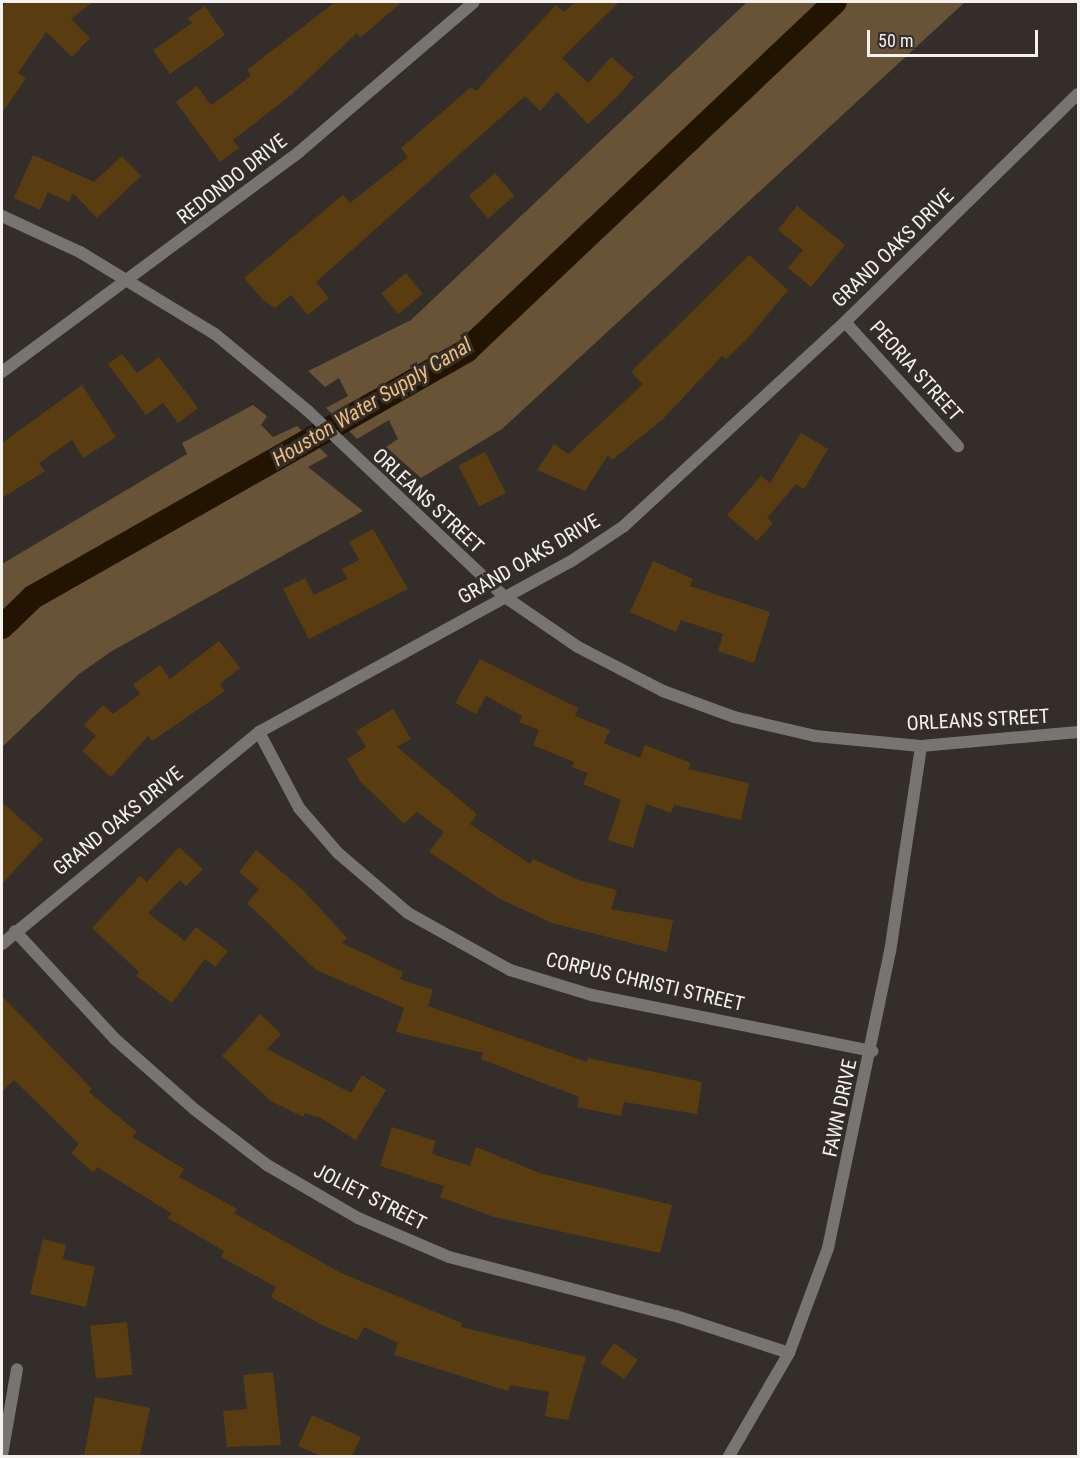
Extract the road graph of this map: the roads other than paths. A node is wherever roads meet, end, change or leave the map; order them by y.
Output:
1 (474, 2) edge
2 (1078, 96) edge
3 (2, 216) edge
4 (129, 280) junction
5 (845, 322) junction
6 (2, 372) edge
7 (958, 446) dead end
8 (505, 597) junction
9 (259, 732) junction
10 (1078, 732) edge
11 (921, 746) junction
12 (15, 931) junction
13 (2, 944) edge
14 (872, 1051) junction
15 (789, 1353) junction
16 (17, 1370) dead end
17 (2, 1455) edge
18 (729, 1456) edge

1 - 4 street, REDONDO DRIVE
2 - 5 street, GRAND OAKS DRIVE
3 - 4 street, ORLEANS STREET
4 - 6 street, REDONDO DRIVE
4 - 8 street, ORLEANS STREET
5 - 7 street, PEORIA STREET
5 - 8 street, GRAND OAKS DRIVE
8 - 9 street, GRAND OAKS DRIVE
8 - 11 street, ORLEANS STREET
9 - 12 street, GRAND OAKS DRIVE
9 - 14 street, CORPUS CHRISTI STREET
10 - 11 street, ORLEANS STREET
11 - 14 street, FAWN DRIVE
12 - 13 street, GRAND OAKS DRIVE
12 - 15 street, JOLIET STREET
14 - 15 street, FAWN DRIVE
15 - 18 street, FAWN DRIVE
16 - 17 street

